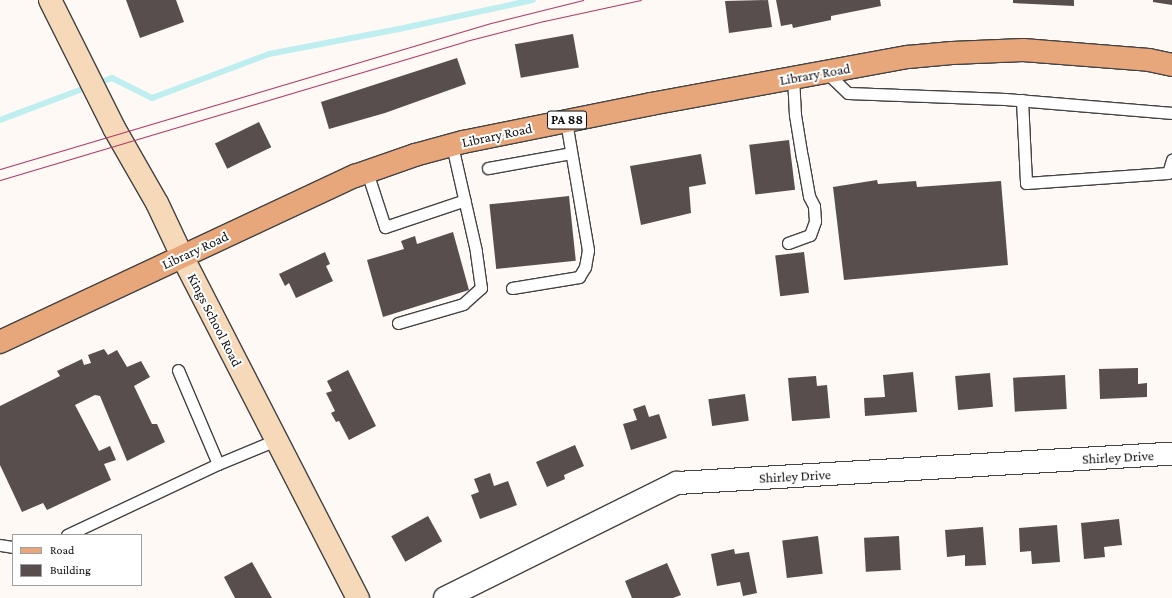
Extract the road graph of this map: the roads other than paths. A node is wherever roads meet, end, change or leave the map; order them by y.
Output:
1 (50, 0) edge
2 (1172, 65) edge
3 (826, 72) junction
4 (793, 78) junction
5 (1022, 100) junction
6 (1172, 113) edge
7 (566, 120) junction
8 (452, 145) junction
9 (571, 153) junction
10 (1172, 160) edge
11 (488, 168) dead end
12 (367, 172) junction
13 (465, 200) junction
14 (788, 243) dead end
15 (182, 256) junction
16 (512, 288) dead end
17 (398, 323) dead end
18 (0, 342) edge
19 (178, 370) dead end
20 (276, 440) junction
21 (1172, 454) edge
22 (218, 464) junction
23 (69, 534) edge
24 (0, 545) edge
25 (12, 547) edge
26 (358, 598) edge
27 (444, 598) edge

1 - 15 street, Kings School Road
2 - 3 main road, Library Road / PA 88
3 - 4 main road, Library Road / PA 88
3 - 5 lane
4 - 7 main road, Library Road / PA 88
4 - 14 lane
5 - 6 lane
5 - 10 lane
7 - 8 main road, Library Road / PA 88
7 - 9 lane
8 - 12 main road, Library Road / PA 88
8 - 13 lane
9 - 11 lane
9 - 16 lane
12 - 13 lane
12 - 15 main road, Library Road / PA 88
13 - 17 lane
15 - 18 main road, Library Road / PA 88
15 - 20 street, Kings School Road
19 - 22 lane
20 - 22 lane
20 - 26 street, Kings School Road
21 - 27 street, Shirley Drive
22 - 23 lane
24 - 25 lane

